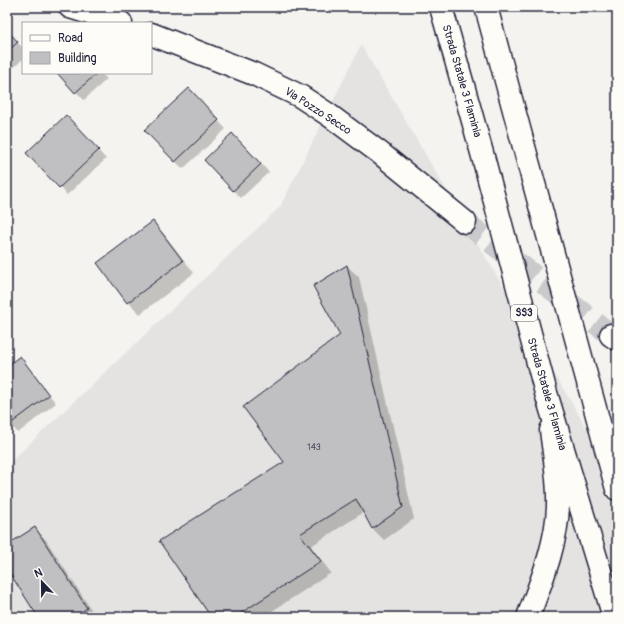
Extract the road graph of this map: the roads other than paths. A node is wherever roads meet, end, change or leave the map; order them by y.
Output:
1 (70, 7) edge
2 (441, 7) edge
3 (486, 7) edge
4 (119, 22) edge
5 (152, 34) edge
6 (465, 222) tunnel mouth
7 (546, 393) junction
8 (617, 489) edge
9 (528, 617) edge
10 (614, 617) edge

1 - 4 main road
2 - 7 main road, Strada Statale 3 Flaminia / SS3
3 - 8 main road
5 - 6 main road, Via Pozzo Secco
7 - 9 main road
7 - 10 main road, Strada Statale 3 Flaminia / SS3

